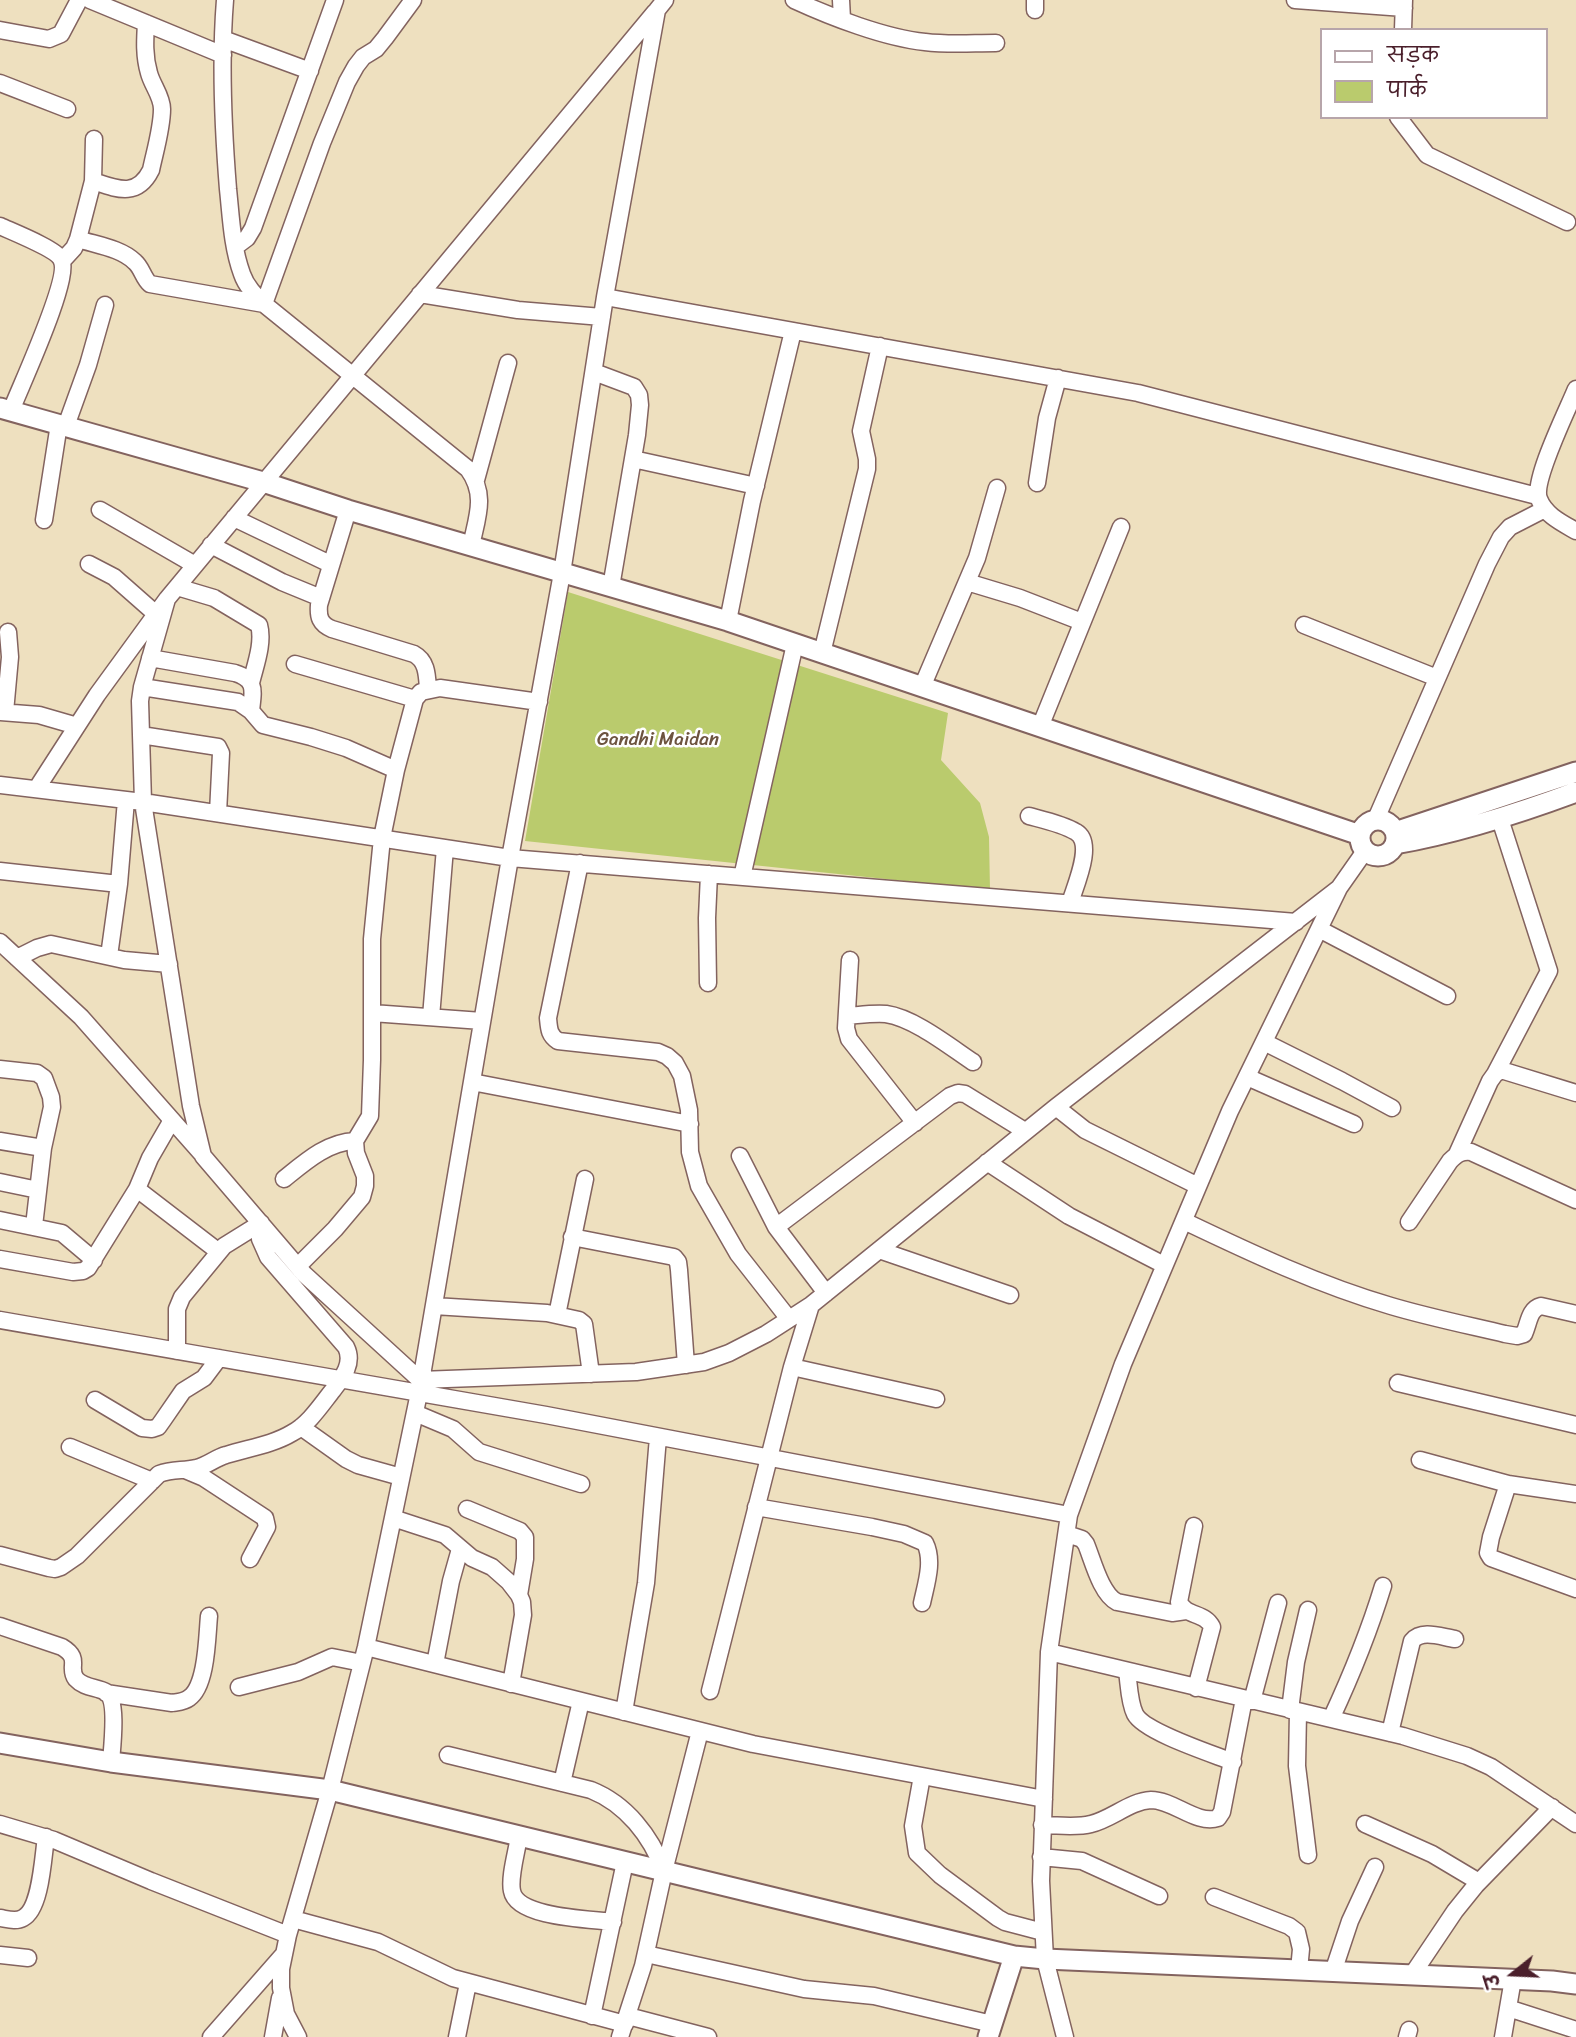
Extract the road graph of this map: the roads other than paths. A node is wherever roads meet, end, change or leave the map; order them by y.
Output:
1 (79, 0) edge
2 (90, 0) edge
3 (225, 0) edge
4 (335, 0) edge
5 (413, 0) edge
6 (794, 0) edge
7 (841, 0) edge
8 (1295, 0) edge
9 (1404, 4) edge
10 (661, 5) edge
11 (842, 19) junction
12 (146, 23) junction
13 (1403, 28) edge
14 (0, 30) edge
15 (996, 43) dead end
16 (223, 47) junction
17 (310, 71) junction
18 (0, 83) edge
19 (67, 109) dead end
20 (1400, 119) edge
21 (94, 139) dead end
22 (93, 181) junction
23 (1567, 222) dead end
24 (0, 226) edge
25 (78, 239) junction
26 (235, 247) junction
27 (63, 260) junction
28 (420, 294) junction
29 (605, 297) junction
30 (264, 304) junction
31 (105, 305) dead end
32 (602, 317) junction
33 (793, 331) junction
34 (880, 346) junction
35 (508, 363) dead end
36 (594, 372) junction
37 (352, 375) junction
38 (1058, 378) junction
39 (1576, 389) edge
40 (5, 410) edge
41 (62, 425) junction
42 (633, 459) junction
43 (476, 480) junction
44 (263, 482) junction
45 (1037, 482) dead end
46 (756, 486) junction
47 (997, 488) dead end
48 (1541, 503) junction
49 (100, 510) dead end
50 (348, 510) junction
51 (234, 518) junction
52 (44, 520) dead end
53 (1121, 527) dead end
54 (1576, 531) edge
55 (211, 545) junction
56 (471, 546) junction
57 (89, 564) dead end
58 (330, 564) junction
59 (195, 565) junction
60 (562, 573) junction
61 (967, 582) junction
62 (611, 587) junction
63 (172, 593) junction
64 (321, 598) junction
65 (156, 614) junction
66 (729, 621) junction
67 (1082, 622) junction
68 (1304, 625) dead end
69 (8, 632) dead end
70 (795, 644) junction
71 (822, 653) junction
72 (150, 658) junction
73 (295, 663) dead end
74 (1437, 678) junction
75 (251, 683) junction
76 (142, 687) junction
77 (922, 687) junction
78 (422, 694) junction
79 (539, 702) junction
80 (251, 711) junction
81 (3, 712) edge
82 (77, 726) junction
83 (1040, 726) junction
84 (141, 735) junction
85 (396, 770) junction
86 (1576, 772) edge
87 (37, 788) junction
88 (0, 789) edge
89 (1576, 792) edge
90 (134, 801) junction
91 (218, 813) junction
92 (1029, 816) dead end
93 (1500, 819) junction
94 (1376, 820) junction
95 (382, 838) junction
96 (1395, 838) junction
97 (1363, 843) junction
98 (444, 848) junction
99 (510, 858) junction
100 (580, 863) junction
101 (0, 872) edge
102 (709, 874) junction
103 (742, 877) junction
104 (119, 884) junction
105 (1339, 888) junction
106 (1070, 903) junction
107 (1296, 922) junction
108 (1319, 929) junction
109 (0, 943) edge
110 (109, 956) junction
111 (17, 958) junction
112 (850, 960) dead end
113 (169, 964) junction
114 (708, 984) dead end
115 (1447, 996) dead end
116 (372, 1013) junction
117 (847, 1016) junction
118 (431, 1017) junction
119 (482, 1021) junction
120 (1264, 1042) junction
121 (973, 1062) dead end
122 (0, 1069) edge
123 (1495, 1074) junction
124 (1247, 1077) junction
125 (472, 1082) junction
126 (1576, 1093) edge
127 (1055, 1107) junction
128 (1392, 1108) dead end
129 (172, 1120) junction
130 (915, 1123) junction
131 (690, 1124) junction
132 (1354, 1125) dead end
133 (1026, 1131) junction
134 (0, 1141) edge
135 (355, 1141) junction
136 (43, 1147) junction
137 (1457, 1154) junction
138 (203, 1156) junction
139 (740, 1156) dead end
140 (987, 1162) junction
141 (284, 1179) dead end
142 (585, 1179) dead end
143 (0, 1182) edge
144 (1198, 1186) junction
145 (137, 1189) junction
146 (38, 1190) junction
147 (1576, 1200) edge
148 (0, 1220) edge
149 (1184, 1221) junction
150 (1409, 1222) dead end
151 (261, 1223) junction
152 (34, 1226) junction
153 (776, 1227) junction
154 (572, 1237) junction
155 (879, 1251) junction
156 (219, 1252) junction
157 (0, 1259) edge
158 (94, 1260) junction
159 (1164, 1265) junction
160 (298, 1266) junction
161 (826, 1293) junction
162 (1010, 1295) dead end
163 (811, 1305) junction
164 (435, 1306) junction
165 (1576, 1314) edge
166 (556, 1315) junction
167 (789, 1319) junction
168 (0, 1320) edge
169 (177, 1351) junction
170 (219, 1358) junction
171 (686, 1365) junction
172 (792, 1367) junction
173 (591, 1374) junction
174 (342, 1379) junction
175 (1398, 1383) dead end
176 (420, 1387) junction
177 (936, 1399) dead end
178 (95, 1400) dead end
179 (415, 1413) junction
180 (1576, 1425) edge
181 (301, 1427) junction
182 (658, 1437) junction
183 (70, 1447) dead end
184 (769, 1458) junction
185 (1420, 1460) dead end
186 (185, 1470) junction
187 (401, 1477) junction
188 (152, 1481) junction
189 (581, 1484) dead end
190 (1508, 1484) junction
191 (1576, 1494) edge
192 (757, 1507) junction
193 (467, 1509) dead end
194 (1069, 1515) junction
195 (393, 1518) junction
196 (1194, 1525) dead end
197 (1067, 1534) junction
198 (460, 1549) junction
199 (0, 1555) edge
200 (250, 1559) dead end
201 (1383, 1586) dead end
202 (1576, 1589) edge
203 (519, 1595) junction
204 (922, 1603) dead end
205 (1278, 1603) dead end
206 (1308, 1610) dead end
207 (1186, 1611) junction
208 (209, 1616) dead end
209 (0, 1626) edge
210 (1455, 1639) dead end
211 (1049, 1652) junction
212 (364, 1655) junction
213 (435, 1664) junction
214 (1126, 1671) junction
215 (511, 1684) junction
216 (239, 1688) dead end
217 (1196, 1688) junction
218 (710, 1691) dead end
219 (106, 1693) junction
220 (1248, 1700) junction
221 (581, 1701) junction
222 (1294, 1711) junction
223 (624, 1712) junction
224 (1331, 1720) junction
225 (700, 1731) junction
226 (1390, 1733) junction
227 (0, 1743) edge
228 (448, 1755) dead end
229 (111, 1762) junction
230 (1233, 1762) junction
231 (922, 1776) junction
232 (562, 1783) junction
233 (330, 1790) junction
234 (1044, 1798) junction
235 (1576, 1805) edge
236 (1566, 1811) edge
237 (0, 1824) edge
238 (1365, 1824) dead end
239 (1576, 1824) edge
240 (1042, 1825) junction
241 (519, 1836) junction
242 (46, 1837) junction
243 (1308, 1855) dead end
244 (1041, 1857) junction
245 (625, 1862) junction
246 (1374, 1867) dead end
247 (664, 1871) junction
248 (1479, 1882) junction
249 (1159, 1896) dead end
250 (1214, 1898) dead end
251 (0, 1918) edge
252 (613, 1922) junction
253 (291, 1927) junction
254 (1044, 1932) junction
255 (646, 1954) junction
256 (0, 1955) edge
257 (284, 1955) junction
258 (1014, 1956) junction
259 (28, 1958) dead end
260 (1045, 1959) junction
261 (1299, 1970) junction
262 (1333, 1972) junction
263 (1412, 1975) junction
264 (1513, 1979) junction
265 (468, 1983) junction
266 (1576, 1984) edge
267 (281, 1988) junction
268 (1508, 2008) junction
269 (592, 2016) junction
270 (624, 2026) edge
271 (1576, 2030) edge
272 (990, 2031) edge
273 (211, 2037) edge
274 (273, 2037) edge
275 (298, 2037) edge
276 (457, 2037) edge
277 (708, 2037) edge
278 (1065, 2037) edge
279 (1503, 2037) edge

1 - 14 street
2 - 12 street
3 - 16 street
4 - 17 street
5 - 30 street
6 - 11 street
7 - 11 street
8 - 9 street
9 - 13 street
10 - 28 street
10 - 29 street
11 - 15 street
12 - 16 street
12 - 22 street
16 - 17 street
16 - 26 street
17 - 26 street
18 - 19 street
20 - 23 street
21 - 22 street
22 - 25 street
24 - 27 street
25 - 27 street
25 - 30 street
26 - 30 street
27 - 40 street
28 - 32 street
28 - 37 street
29 - 32 street
29 - 33 street
30 - 37 street
31 - 41 street
32 - 36 street
33 - 34 street
33 - 46 street
34 - 38 street
34 - 71 street
35 - 43 street
36 - 42 street
36 - 60 street
37 - 43 street
37 - 44 street
38 - 45 street
38 - 48 street
39 - 48 street
40 - 41 street
41 - 44 street
41 - 52 street
42 - 46 street
42 - 62 street
43 - 56 street
44 - 50 street
44 - 51 street
46 - 66 street
47 - 61 street
48 - 54 street
48 - 74 street
49 - 59 street
50 - 56 street
50 - 58 street
51 - 55 street
51 - 58 street
53 - 67 street
55 - 59 street
55 - 64 street
56 - 60 street
57 - 65 street
58 - 64 street
59 - 63 street
60 - 62 street
60 - 79 street
61 - 67 street
61 - 77 street
62 - 66 street
63 - 65 street
63 - 72 street
63 - 75 street
64 - 78 street
65 - 82 street
66 - 70 street
67 - 83 street
68 - 74 street
69 - 81 street
70 - 71 street
70 - 103 street
71 - 77 street
72 - 75 street
72 - 76 street
73 - 78 street
74 - 94 street
75 - 80 street
76 - 80 street
76 - 84 street
77 - 83 street
78 - 79 street
78 - 85 street
79 - 99 street
80 - 85 street
81 - 82 street
82 - 87 street
83 - 97 street
84 - 90 street
84 - 91 street
85 - 95 street
86 - 96 street
87 - 88 street
87 - 90 street
89 - 93 street
90 - 91 street
90 - 104 street
90 - 113 street
91 - 95 street
92 - 106 street
93 - 96 street
93 - 123 street
94 - 96 street
94 - 97 street
95 - 98 street
95 - 116 street
96 - 97 street
97 - 105 street
98 - 99 street
98 - 118 street
99 - 100 street
99 - 119 street
100 - 102 street
100 - 131 street
101 - 104 street
102 - 103 street
102 - 114 street
103 - 106 street
104 - 110 street
105 - 107 street
105 - 108 street
106 - 107 street
107 - 127 street
108 - 115 street
108 - 120 street
109 - 111 street
110 - 111 street
110 - 113 street
111 - 129 street
112 - 117 street
113 - 138 street
116 - 118 street
116 - 135 street
117 - 121 street
117 - 130 street
118 - 119 street
119 - 125 street
120 - 124 street
120 - 128 street
122 - 136 street
123 - 126 street
123 - 137 street
124 - 132 street
124 - 144 street
125 - 131 street
125 - 164 street
127 - 133 street
127 - 144 street
129 - 138 street
129 - 145 street
130 - 133 street
130 - 153 street
131 - 167 street
133 - 140 street
134 - 136 street
135 - 141 street
135 - 160 street
136 - 146 street
137 - 147 street
137 - 150 street
138 - 151 street
139 - 153 street
140 - 155 street
140 - 159 street
142 - 154 street
143 - 146 street
144 - 149 street
145 - 156 street
145 - 158 street
146 - 152 street
148 - 152 street
149 - 159 street
149 - 165 street
151 - 156 street
151 - 160 street
151 - 174 street
152 - 158 street
153 - 161 street
154 - 166 street
154 - 171 street
155 - 161 street
155 - 162 street
156 - 169 street
157 - 158 street
159 - 194 street
160 - 176 street
161 - 163 street
163 - 167 street
163 - 172 street
164 - 166 street
164 - 176 street
166 - 173 street
167 - 171 street
168 - 169 street
169 - 170 street
170 - 174 street
170 - 178 street
171 - 173 street
172 - 177 street
172 - 184 street
173 - 176 street
174 - 176 street
174 - 181 street
175 - 180 street
176 - 179 street
176 - 182 street
179 - 187 street
179 - 189 street
181 - 186 street
181 - 187 street
182 - 184 street
182 - 223 street
183 - 188 street
184 - 192 street
184 - 194 street
185 - 190 street
186 - 188 street
186 - 200 street
187 - 195 street
188 - 199 street
190 - 191 street
190 - 202 street
192 - 204 street
192 - 218 street
193 - 203 street
194 - 197 street
195 - 198 street
195 - 212 street
196 - 207 street
197 - 207 street
197 - 211 street
198 - 203 street
198 - 213 street
201 - 224 street
203 - 215 street
205 - 220 street
206 - 222 street
207 - 217 street
208 - 219 street
209 - 219 street
210 - 226 street
211 - 214 street
211 - 234 street
212 - 213 street
212 - 216 street
212 - 233 street
213 - 215 street
214 - 217 street
214 - 230 street
215 - 221 street
217 - 220 street
219 - 229 street
220 - 222 street
220 - 230 street
221 - 223 street
221 - 232 street
222 - 224 street
222 - 243 street
223 - 225 street
224 - 226 street
225 - 231 street
225 - 247 street
226 - 236 street
227 - 229 street
228 - 232 street
229 - 233 street
230 - 240 street
231 - 234 street
231 - 254 street
232 - 247 street
233 - 241 street
233 - 253 street
234 - 240 street
235 - 236 street
236 - 239 street
236 - 248 street
237 - 242 street
238 - 248 street
240 - 244 street
241 - 245 street
241 - 252 street
242 - 251 street
242 - 253 street
244 - 249 street
244 - 254 street
245 - 247 street
245 - 252 street
246 - 262 street
247 - 255 street
247 - 258 street
248 - 263 street
250 - 261 street
252 - 269 street
253 - 257 street
253 - 265 street
254 - 260 street
255 - 270 street
255 - 272 street
256 - 259 street
257 - 267 street
257 - 273 street
258 - 260 street
258 - 272 street
260 - 261 street
260 - 278 street
261 - 262 street
262 - 263 street
263 - 264 street
264 - 266 street
264 - 268 street
265 - 269 street
265 - 276 street
267 - 274 street
267 - 275 street
268 - 271 street
268 - 279 street
269 - 270 street
270 - 277 street

